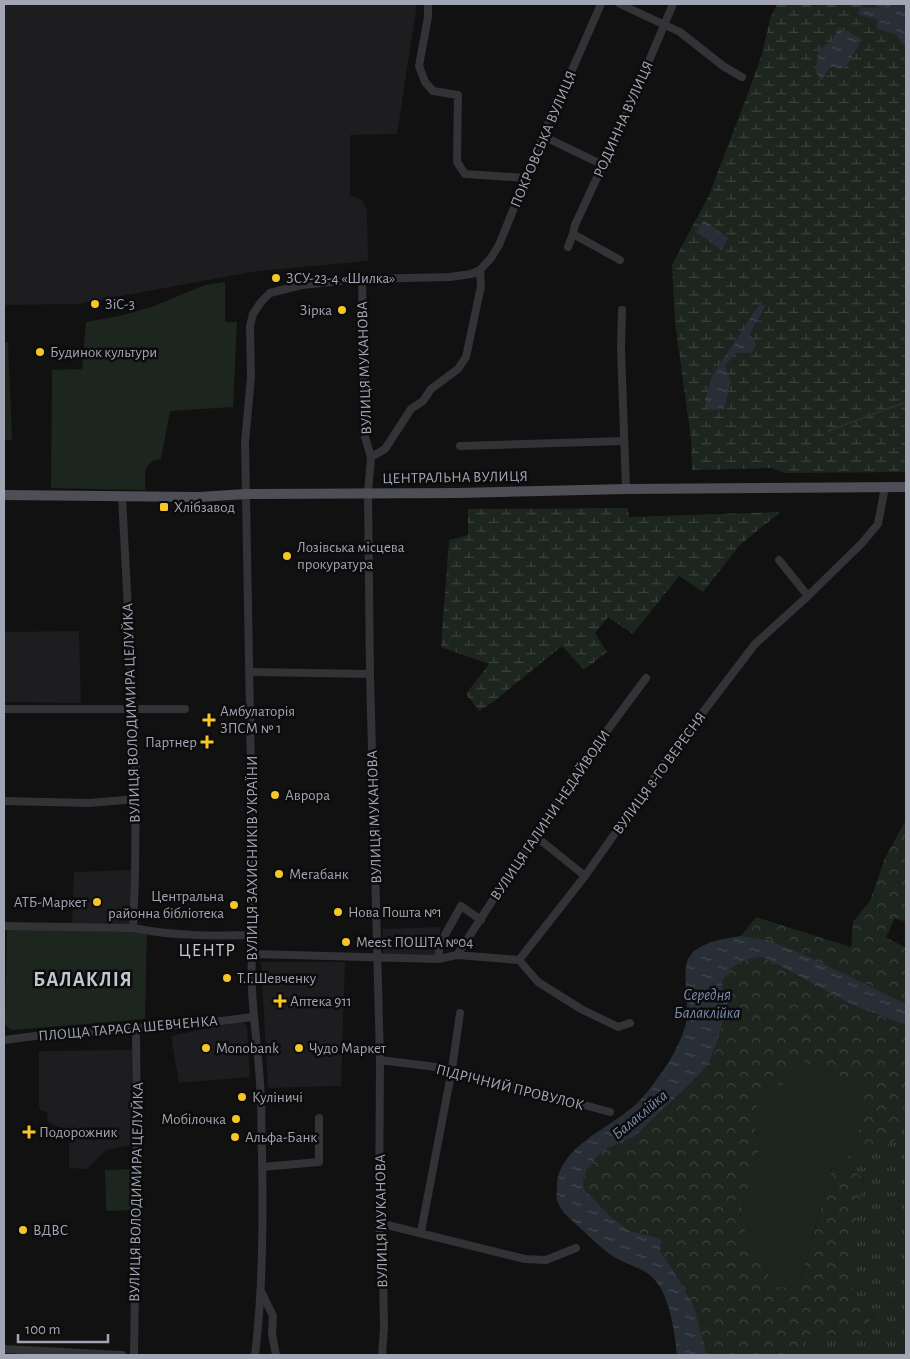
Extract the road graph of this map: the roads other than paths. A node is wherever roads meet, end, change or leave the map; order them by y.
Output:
1 (428, 4) edge
2 (620, 4) edge
3 (672, 4) edge
4 (598, 5) edge
5 (664, 23) junction
6 (742, 77) dead end
7 (543, 136) junction
8 (603, 165) junction
9 (526, 178) junction
10 (573, 234) junction
11 (568, 247) dead end
12 (620, 260) dead end
13 (480, 270) junction
14 (362, 279) junction
15 (622, 310) dead end
16 (623, 441) junction
17 (460, 446) dead end
18 (372, 457) junction
19 (885, 487) junction
20 (906, 487) edge
21 (626, 489) junction
22 (246, 494) junction
23 (368, 494) junction
24 (4, 495) edge
25 (122, 497) junction
26 (780, 560) dead end
27 (808, 596) junction
28 (250, 672) junction
29 (370, 674) junction
30 (646, 678) dead end
31 (4, 709) edge
32 (185, 709) dead end
33 (132, 710) junction
34 (136, 799) junction
35 (4, 801) edge
36 (534, 835) junction
37 (585, 876) junction
38 (481, 920) junction
39 (4, 926) edge
40 (133, 928) junction
41 (254, 935) junction
42 (252, 954) junction
43 (457, 955) junction
44 (378, 957) junction
45 (438, 959) junction
46 (519, 960) junction
47 (460, 1013) dead end
48 (253, 1017) junction
49 (630, 1023) dead end
50 (136, 1029) junction
51 (4, 1040) edge
52 (380, 1060) junction
53 (452, 1069) junction
54 (610, 1112) dead end
55 (320, 1118) dead end
56 (262, 1167) junction
57 (379, 1223) junction
58 (421, 1232) junction
59 (576, 1248) dead end
60 (261, 1292) junction
61 (4, 1349) edge
62 (122, 1355) edge
63 (134, 1355) edge
64 (255, 1355) edge
65 (276, 1355) edge
66 (382, 1355) edge

1 - 9 street
2 - 5 street
3 - 5 street, РОДИННА ВУЛИЦЯ
4 - 7 street, ПОКРОВСЬКА ВУЛИЦЯ
5 - 6 street
5 - 8 street, РОДИННА ВУЛИЦЯ
7 - 8 street
7 - 9 street, ПОКРОВСЬКА ВУЛИЦЯ
8 - 10 street, РОДИННА ВУЛИЦЯ
9 - 13 street, ПОКРОВСЬКА ВУЛИЦЯ
10 - 11 street, РОДИННА ВУЛИЦЯ
10 - 12 street
13 - 14 street
13 - 18 street
14 - 18 street, ВУЛИЦЯ МУКАНОВА
14 - 22 street, ВУЛИЦЯ ЗАХИСНИКІВ УКРАЇНИ
15 - 16 street
16 - 17 street
16 - 21 street
18 - 23 street, ВУЛИЦЯ МУКАНОВА
19 - 20 main road, ЦЕНТРАЛЬНА ВУЛИЦЯ
19 - 21 main road, ЦЕНТРАЛЬНА ВУЛИЦЯ
19 - 27 street, ВУЛИЦЯ 8-ГО ВЕРЕСНЯ
21 - 23 main road, ЦЕНТРАЛЬНА ВУЛИЦЯ
22 - 23 main road, ЦЕНТРАЛЬНА ВУЛИЦЯ
22 - 25 main road, ЦЕНТРАЛЬНА ВУЛИЦЯ
22 - 28 street, ВУЛИЦЯ ЗАХИСНИКІВ УКРАЇНИ
23 - 29 street, ВУЛИЦЯ МУКАНОВА
24 - 25 main road, ЦЕНТРАЛЬНА ВУЛИЦЯ
25 - 33 street, ВУЛИЦЯ ВОЛОДИМИРА ЦЕЛУЙКА
26 - 27 street
27 - 37 street, ВУЛИЦЯ 8-ГО ВЕРЕСНЯ
28 - 29 street
28 - 41 street, ВУЛИЦЯ ЗАХИСНИКІВ УКРАЇНИ
29 - 44 street, ВУЛИЦЯ МУКАНОВА
30 - 36 street, ВУЛИЦЯ ГАЛИНИ НЕДАЙВОДИ
31 - 33 street
32 - 33 street
33 - 34 street, ВУЛИЦЯ ВОЛОДИМИРА ЦЕЛУЙКА
34 - 35 street
34 - 40 street, ВУЛИЦЯ ВОЛОДИМИРА ЦЕЛУЙКА
36 - 37 street
36 - 38 street, ВУЛИЦЯ ГАЛИНИ НЕДАЙВОДИ
37 - 46 street, ВУЛИЦЯ 8-ГО ВЕРЕСНЯ
38 - 43 street, ВУЛИЦЯ ГАЛИНИ НЕДАЙВОДИ
38 - 45 street
39 - 40 street
40 - 41 street
41 - 42 street, ВУЛИЦЯ ЗАХИСНИКІВ УКРАЇНИ
42 - 44 street
42 - 48 street, ВУЛИЦЯ ЗАХИСНИКІВ УКРАЇНИ
43 - 45 street
43 - 46 street
44 - 45 street
44 - 52 street, ВУЛИЦЯ МУКАНОВА
46 - 49 street
47 - 53 street
48 - 50 street, ПЛОЩА ТАРАСА ШЕВЧЕНКА
48 - 56 street, ВУЛИЦЯ ЗАХИСНИКІВ УКРАЇНИ
50 - 51 street, ПЛОЩА ТАРАСА ШЕВЧЕНКА
50 - 63 street, ВУЛИЦЯ ВОЛОДИМИРА ЦЕЛУЙКА
52 - 53 street, ПІДРІЧНИЙ ПРОВУЛОК
52 - 57 street, ВУЛИЦЯ МУКАНОВА
53 - 54 street, ПІДРІЧНИЙ ПРОВУЛОК
53 - 58 street
55 - 56 street
56 - 60 street, ВУЛИЦЯ ЗАХИСНИКІВ УКРАЇНИ
57 - 58 street
57 - 66 street, ВУЛИЦЯ МУКАНОВА
58 - 59 street
60 - 64 street, ВУЛИЦЯ ЗАХИСНИКІВ УКРАЇНИ
60 - 65 street
61 - 62 street

